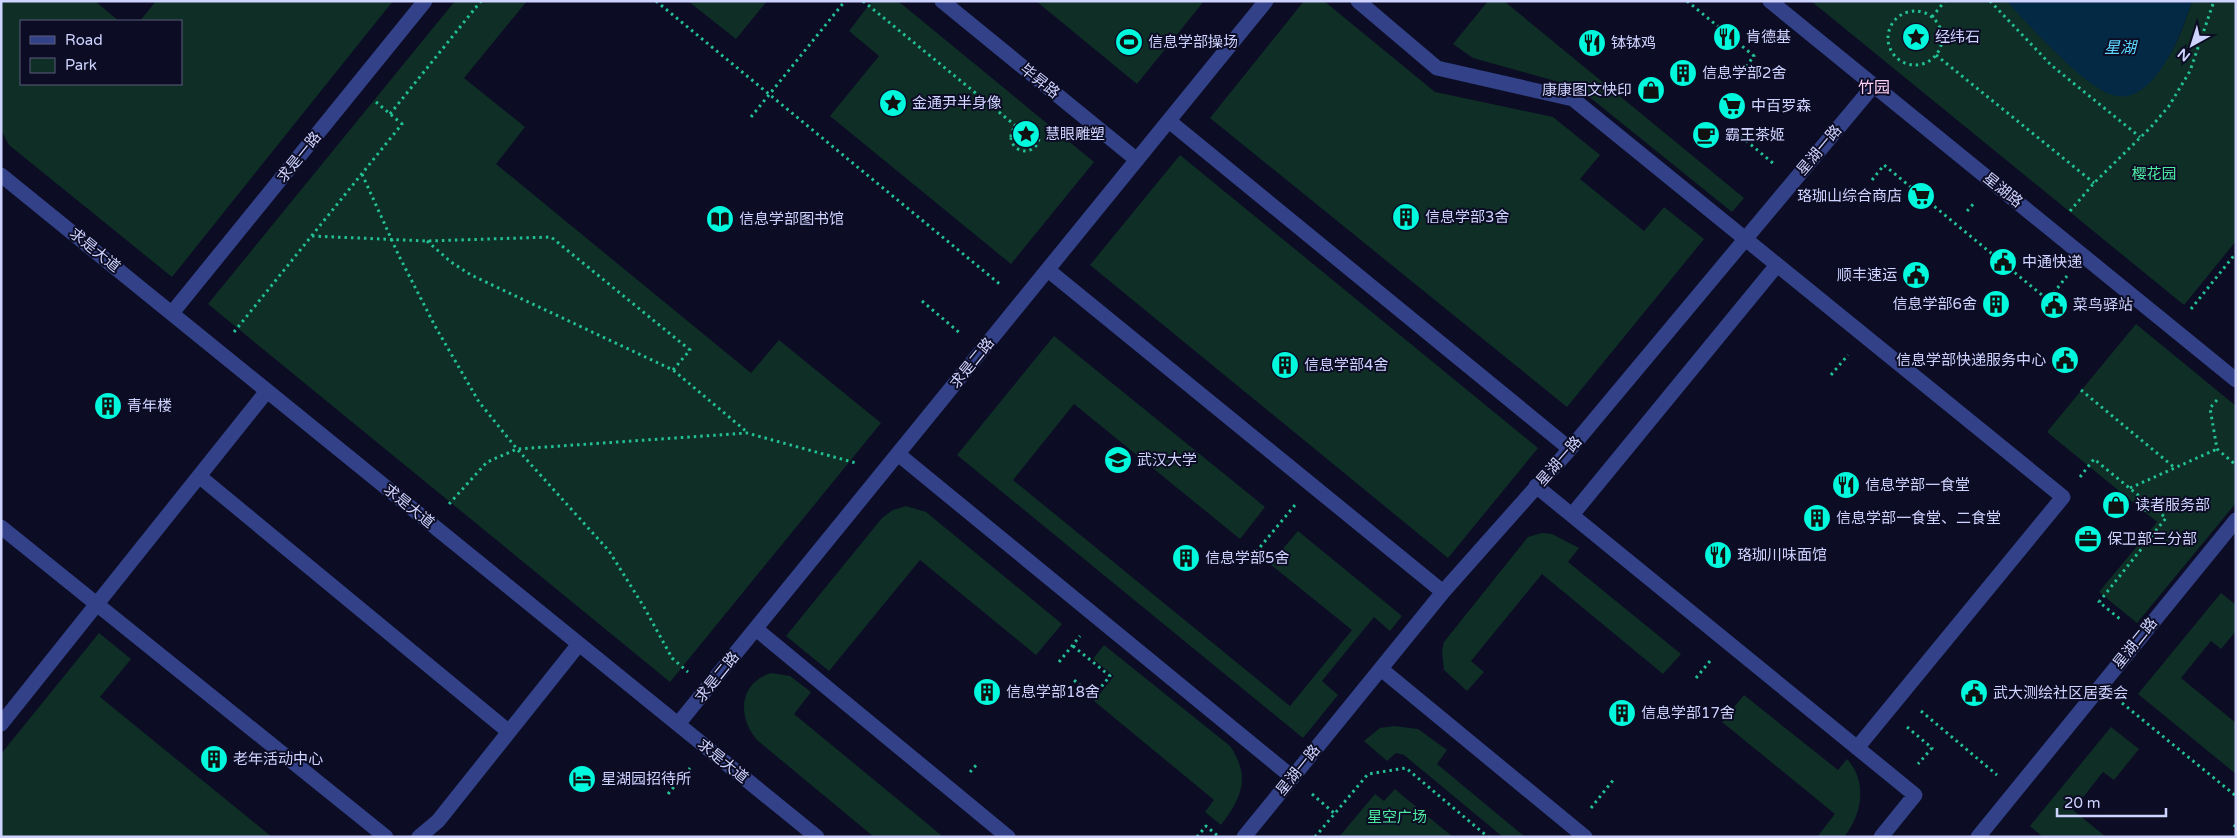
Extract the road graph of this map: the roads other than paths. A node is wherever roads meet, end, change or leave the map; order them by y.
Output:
1 (425, 1) edge
2 (942, 1) edge
3 (1266, 1) edge
4 (1358, 1) edge
5 (1770, 1) edge
6 (1874, 85) junction
7 (1169, 120) junction
8 (1137, 160) junction
9 (1, 175) edge
10 (1745, 239) junction
11 (1777, 265) junction
12 (1048, 270) junction
13 (172, 313) junction
14 (2236, 380) edge
15 (267, 391) junction
16 (1570, 449) junction
17 (898, 454) junction
18 (200, 476) junction
19 (1536, 486) junction
20 (1572, 515) junction
21 (2236, 520) edge
22 (1, 527) edge
23 (1443, 592) junction
24 (97, 604) junction
25 (756, 629) junction
26 (579, 644) junction
27 (1381, 668) junction
28 (6, 708) edge
29 (1, 724) edge
30 (678, 724) junction
31 (509, 732) junction
32 (1858, 748) junction
33 (1292, 777) junction
34 (1580, 832) edge
35 (386, 837) edge
36 (419, 837) edge
37 (817, 837) edge
38 (1008, 837) edge
39 (1244, 837) edge
40 (1881, 837) edge
41 (1978, 837) edge

1 - 13 street, 求是一路
2 - 8 street, 毕昇路
3 - 7 street, 求是二路
4 - 10 street
5 - 6 street, 星湖路
6 - 10 street, 星湖一路
6 - 14 street, 星湖路
7 - 8 street, 求是二路
7 - 16 street
8 - 12 street, 求是二路
9 - 13 street, 求是大道
10 - 11 street
10 - 16 street, 星湖一路
11 - 20 street
11 - 32 street
12 - 17 street, 求是二路
12 - 23 street
13 - 15 street, 求是大道
15 - 18 street
15 - 26 street, 求是大道
16 - 19 street, 星湖一路
17 - 25 street, 求是二路
17 - 33 street
18 - 24 street
18 - 31 street
19 - 20 street
19 - 23 street, 星湖一路
20 - 32 street
21 - 41 street, 星湖二路
22 - 24 street
23 - 27 street, 星湖一路
24 - 28 street
24 - 35 street
25 - 30 street, 求是二路
25 - 38 street
26 - 30 street, 求是大道
26 - 31 street
27 - 33 street, 星湖一路
27 - 34 street
28 - 29 street
30 - 37 street, 求是大道
31 - 36 street
32 - 40 street
33 - 39 street, 星湖一路

